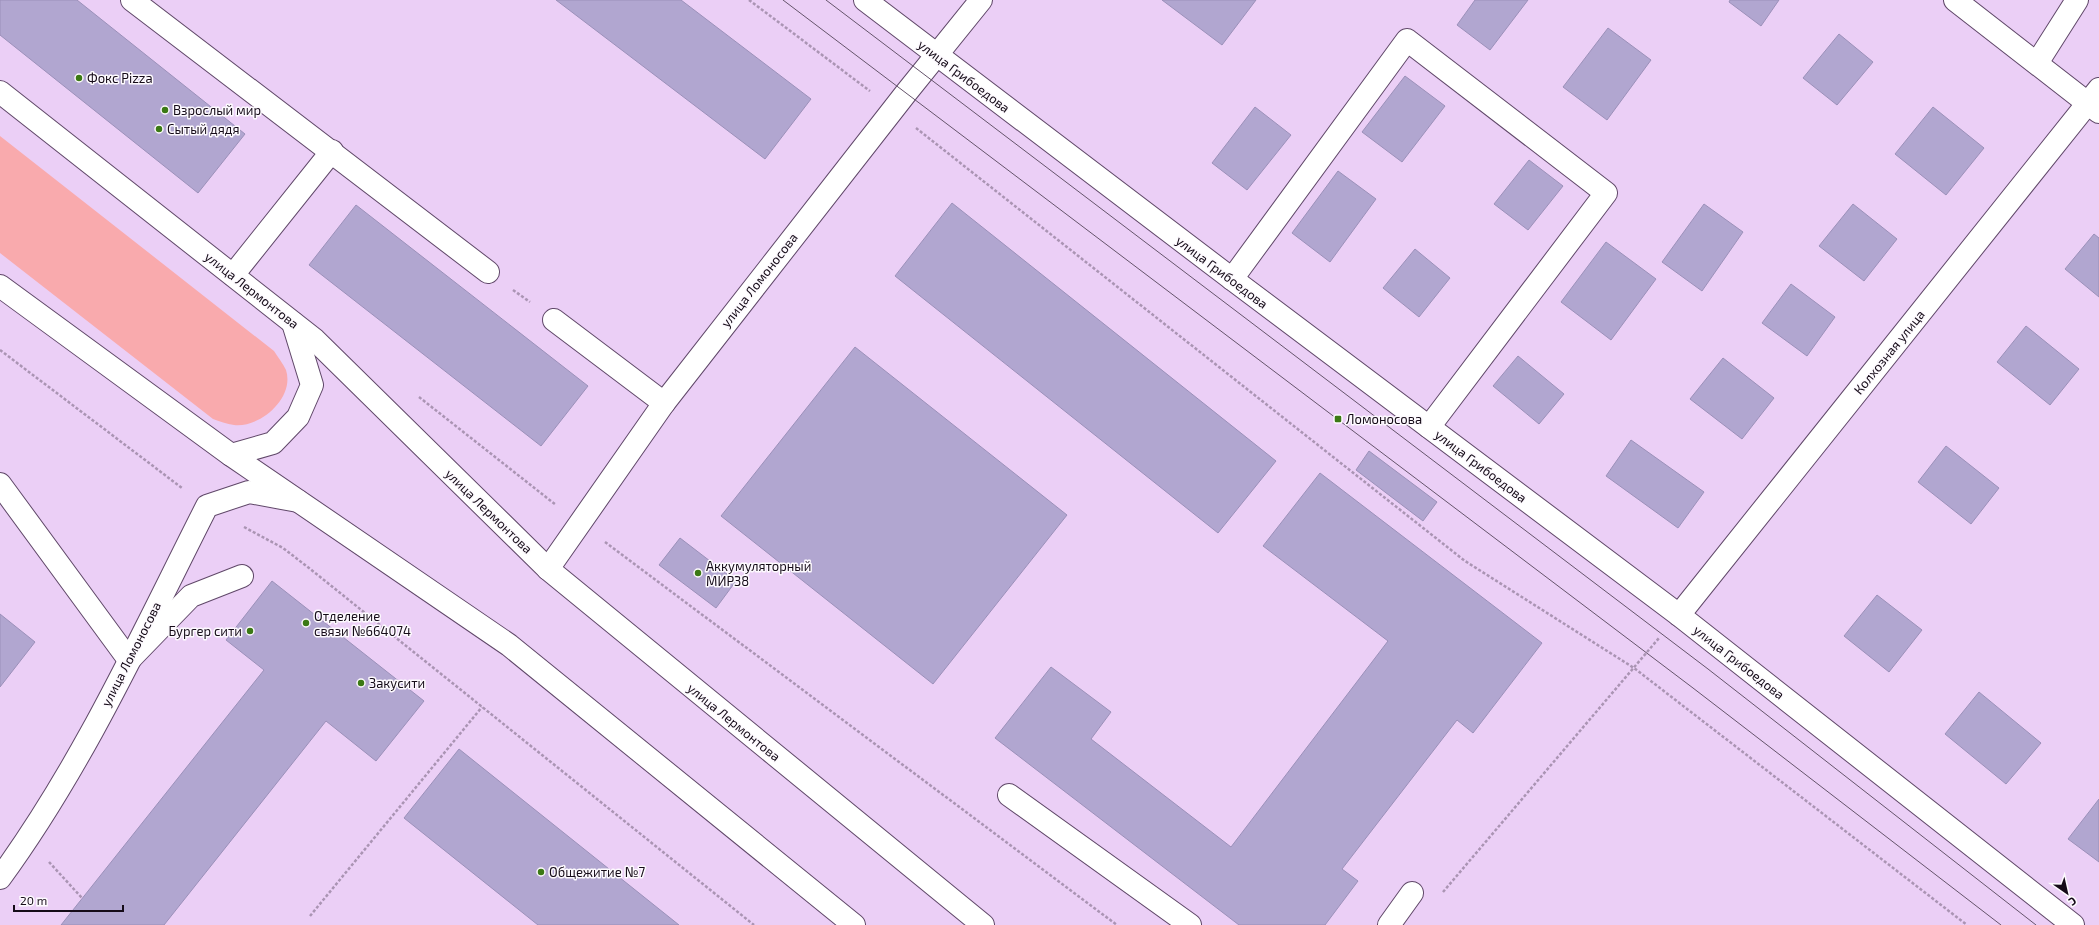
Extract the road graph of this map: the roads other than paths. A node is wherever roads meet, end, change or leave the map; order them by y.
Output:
1 (132, 0) edge
2 (865, 0) edge
3 (981, 0) edge
4 (1955, 0) edge
5 (2077, 0) edge
6 (937, 55) junction
7 (2037, 63) junction
8 (0, 92) edge
9 (2095, 101) edge
10 (332, 151) junction
11 (488, 272) road end
12 (233, 275) junction
13 (1232, 279) junction
14 (0, 286) edge
15 (554, 320) road end
16 (293, 323) junction
17 (664, 403) junction
18 (1429, 427) junction
19 (231, 455) junction
20 (0, 484) edge
21 (298, 501) junction
22 (548, 569) junction
23 (242, 576) dead end
24 (1679, 615) junction
25 (129, 660) junction
26 (1009, 795) dead end
27 (0, 878) edge
28 (1412, 893) dead end
29 (854, 925) edge
30 (983, 925) edge
31 (1190, 925) edge
32 (1389, 925) edge
33 (2073, 925) edge

1 - 10 street
2 - 6 street, улица Грибоедова
3 - 6 street, улица Ломоносова
4 - 7 street
5 - 7 street
6 - 13 street, улица Грибоедова
6 - 17 street, улица Ломоносова
7 - 9 street
8 - 12 street, улица Лермонтова
9 - 24 street, Колхозная улица
10 - 11 street
10 - 12 street
12 - 16 street, улица Лермонтова
13 - 18 street, улица Грибоедова
13 - 18 street
14 - 19 street
15 - 17 street
16 - 19 street
16 - 22 street, улица Лермонтова
17 - 22 street, улица Ломоносова
18 - 24 street, улица Грибоедова
19 - 21 street
20 - 25 street
21 - 25 street, улица Ломоносова
21 - 29 street
22 - 30 street, улица Лермонтова
23 - 25 street
24 - 33 street, улица Грибоедова
25 - 27 street, улица Ломоносова
26 - 31 street
28 - 32 street

